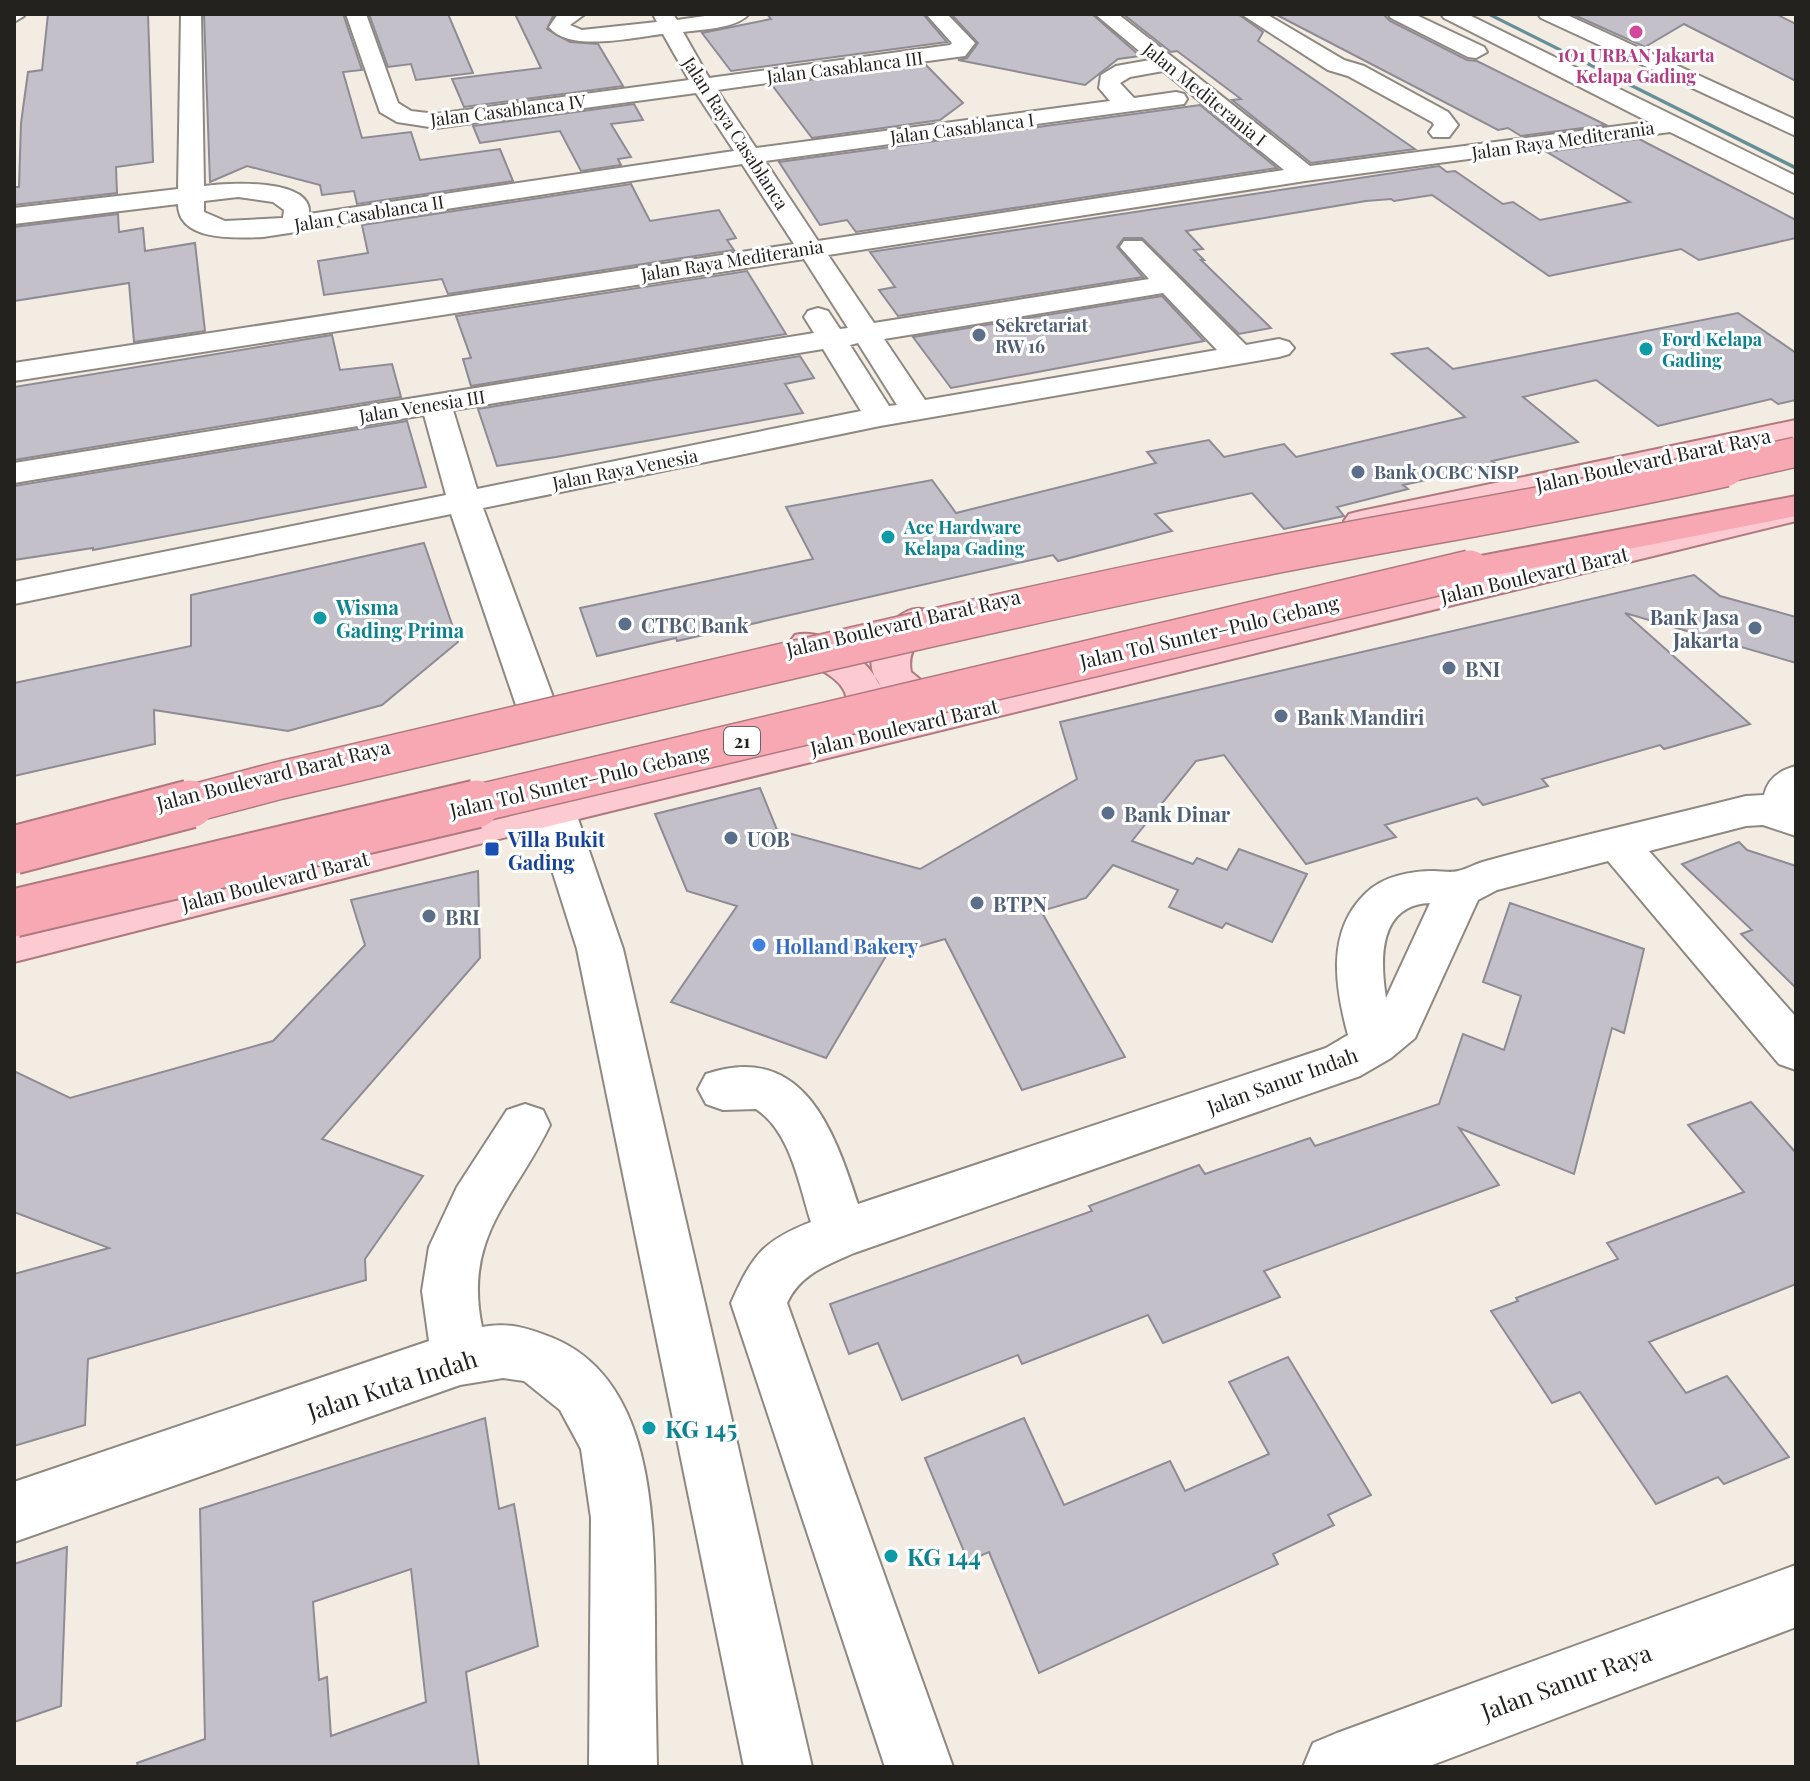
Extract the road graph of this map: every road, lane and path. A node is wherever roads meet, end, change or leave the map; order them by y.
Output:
1 (191, 14) edge
2 (356, 14) edge
3 (575, 14) edge
4 (739, 14) edge
5 (936, 14) edge
6 (1137, 14) edge
7 (1251, 14) edge
8 (1398, 14) edge
9 (1451, 14) edge
10 (1548, 14) edge
11 (1107, 16) edge
12 (655, 22) edge
13 (1496, 62) dead end
14 (1161, 65) dead end
15 (1336, 65) junction
16 (692, 86) junction
17 (1552, 89) dead end
18 (1621, 96) junction
19 (1176, 99) dead end
20 (1129, 106) junction
21 (1667, 119) junction
22 (1796, 129) edge
23 (1459, 147) junction
24 (736, 158) junction
25 (1305, 174) junction
26 (1796, 186) edge
27 (192, 192) junction
28 (14, 216) edge
29 (295, 224) junction
30 (811, 247) junction
31 (1133, 247) dead end
32 (780, 252) junction
33 (1168, 284) junction
34 (865, 335) junction
35 (831, 340) junction
36 (1279, 348) dead end
37 (1238, 354) junction
38 (14, 372) edge
39 (436, 404) junction
40 (917, 411) junction
41 (880, 417) junction
42 (1796, 429) edge
43 (1796, 452) edge
44 (14, 473) edge
45 (465, 504) junction
46 (1796, 509) edge
47 (14, 593) edge
48 (919, 619) junction
49 (808, 643) junction
50 (537, 708) junction
51 (954, 714) junction
52 (858, 737) junction
53 (1792, 806) edge
54 (554, 810) junction
55 (14, 833) edge
56 (1617, 843) junction
57 (14, 850) edge
58 (1462, 888) junction
59 (14, 913) edge
60 (14, 945) edge
61 (1374, 1044) junction
62 (1796, 1050) edge
63 (723, 1089) dead end
64 (525, 1125) dead end
65 (841, 1234) junction
66 (460, 1358) junction
67 (14, 1512) edge
68 (1796, 1596) edge
69 (623, 1767) edge
70 (778, 1767) edge
71 (919, 1767) edge
72 (1337, 1767) edge

1 - 27 street, Jalan Casablanca II
2 - 16 street, Jalan Casablanca IV
3 - 12 street
4 - 12 street
5 - 16 street, Jalan Casablanca III
6 - 11 street
7 - 15 street
8 - 13 street
9 - 18 street
10 - 22 street
11 - 25 street, Jalan Mediterania I
12 - 16 street, Jalan Raya Casablanca
14 - 20 street
15 - 23 street
15 - 23 street
16 - 24 street, Jalan Raya Casablanca
17 - 18 street
18 - 21 street
19 - 20 street, Jalan Casablanca I
20 - 24 street, Jalan Casablanca I
21 - 23 street, Jalan Raya Mediterania
21 - 26 street
23 - 25 street, Jalan Raya Mediterania
24 - 29 street, Jalan Casablanca II
24 - 30 street, Jalan Raya Casablanca
24 - 32 street, Jalan Raya Casablanca
25 - 30 street, Jalan Raya Mediterania
27 - 28 street
27 - 29 street
27 - 29 street, Jalan Casablanca II
30 - 32 street, Jalan Raya Mediterania
30 - 34 street, Jalan Raya Casablanca
31 - 33 street
32 - 35 street, Jalan Raya Casablanca
32 - 38 street, Jalan Raya Mediterania
33 - 34 street, Jalan Venesia III
33 - 37 street
34 - 35 street, Jalan Venesia III
34 - 40 street, Jalan Raya Casablanca
35 - 39 street, Jalan Venesia III
35 - 41 street, Jalan Raya Casablanca
36 - 37 street, Jalan Raya Venesia
37 - 40 street, Jalan Raya Venesia
39 - 44 street, Jalan Venesia III
39 - 45 street
40 - 41 street, Jalan Raya Venesia
41 - 45 street, Jalan Raya Venesia
42 - 48 main road, Jalan Boulevard Barat Raya
43 - 57 highway, bridge
45 - 47 street, Jalan Raya Venesia
45 - 50 street
46 - 51 main road, Jalan Boulevard Barat
46 - 59 highway, Jalan Tol Sunter–Pulo Gebang / 21, bridge
48 - 49 main road, Jalan Boulevard Barat Raya
48 - 51 main road
49 - 50 main road, Jalan Boulevard Barat Raya
49 - 52 main road
50 - 55 main road, Jalan Boulevard Barat Raya
51 - 52 main road, Jalan Boulevard Barat
52 - 54 main road, Jalan Boulevard Barat
53 - 56 street
54 - 60 main road, Jalan Boulevard Barat
54 - 70 street
56 - 58 street
56 - 62 street
58 - 61 street, Jalan Sanur Indah
58 - 61 street
61 - 65 street, Jalan Sanur Indah
63 - 65 street
64 - 66 street
65 - 71 street, Jalan Sanur Indah
66 - 67 street, Jalan Kuta Indah
66 - 69 street, Jalan Kuta Indah
68 - 72 street, Jalan Sanur Raya

